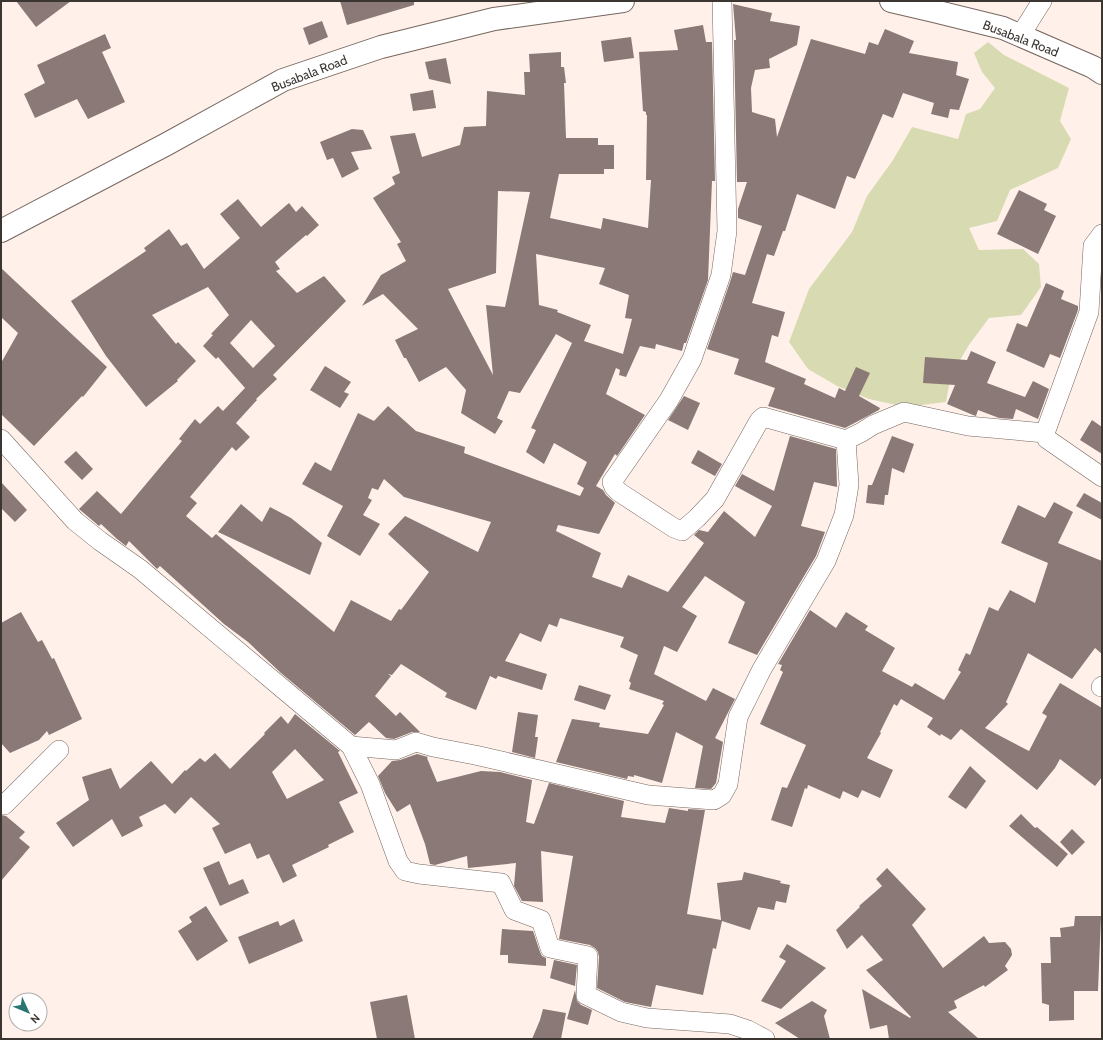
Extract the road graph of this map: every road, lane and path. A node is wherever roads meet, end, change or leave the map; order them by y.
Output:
1 (623, 1) edge
2 (722, 1) edge
3 (891, 1) edge
4 (1042, 1) edge
5 (1020, 36) junction
6 (1102, 73) edge
7 (1, 231) edge
8 (1102, 234) edge
9 (1045, 433) junction
10 (1, 438) edge
11 (846, 440) junction
12 (1102, 477) edge
13 (351, 746) junction
14 (59, 750) dead end
15 (1, 803) edge
16 (765, 1039) edge

1 - 7 street, Busabala Road
2 - 11 street
3 - 5 street, Busabala Road
4 - 5 street
5 - 6 street, Busabala Road
8 - 9 street
9 - 11 street
9 - 12 street
10 - 13 street
11 - 13 street
13 - 16 street
14 - 15 street

